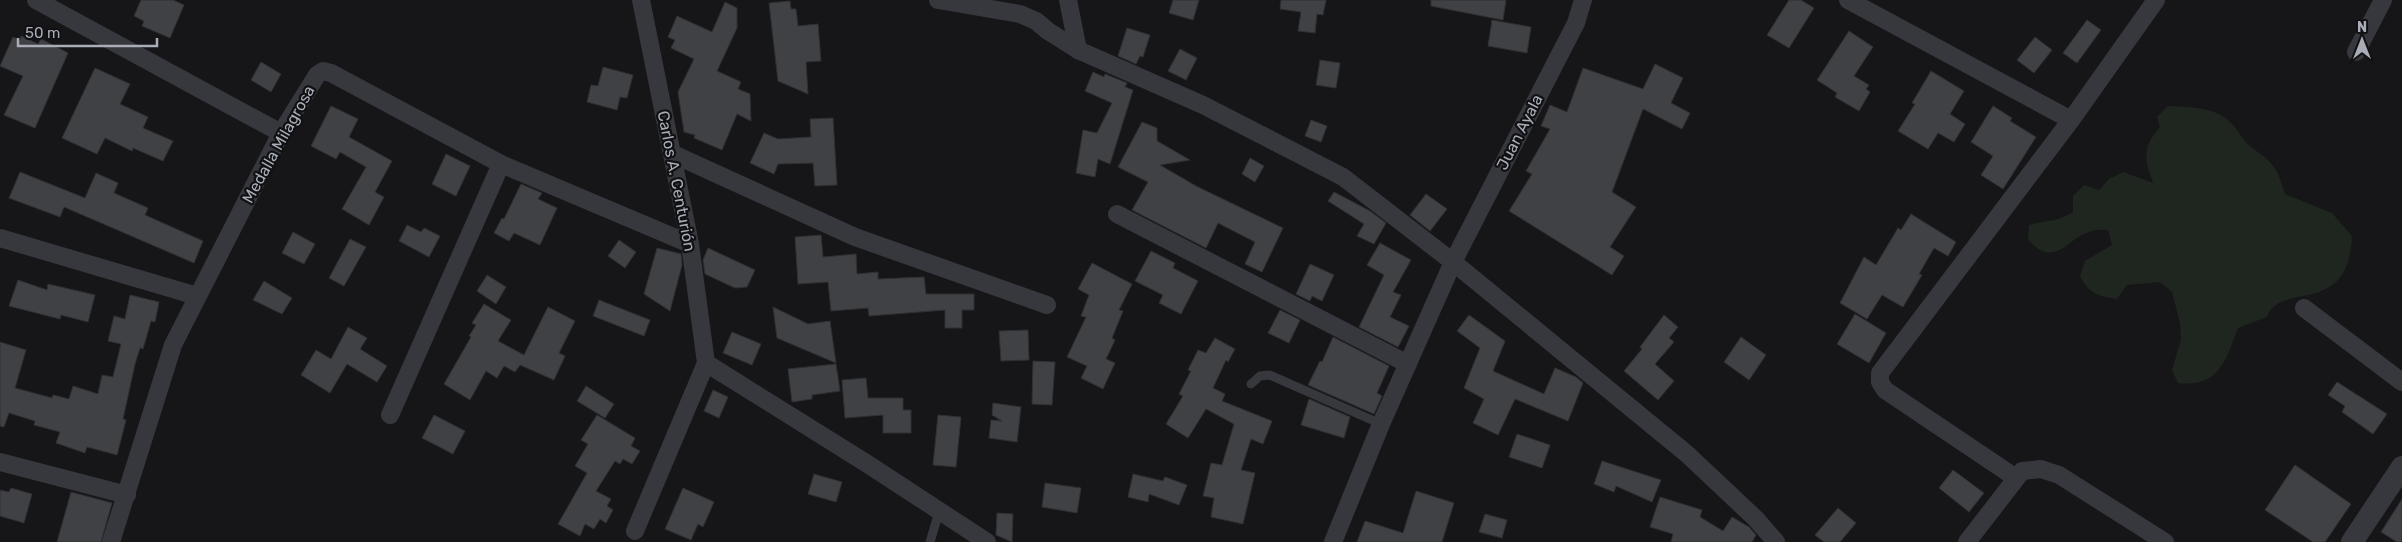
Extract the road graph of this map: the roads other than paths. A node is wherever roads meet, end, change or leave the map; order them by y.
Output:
1 (36, 0) edge
2 (641, 0) edge
3 (938, 0) edge
4 (1068, 0) edge
5 (1582, 0) edge
6 (1848, 0) edge
7 (2156, 0) edge
8 (2383, 0) edge
9 (1078, 50) junction
10 (2356, 52) dead end
11 (2071, 120) junction
12 (281, 133) junction
13 (673, 154) junction
14 (501, 164) junction
15 (1117, 214) dead end
16 (0, 238) edge
17 (690, 244) junction
18 (1453, 262) junction
19 (197, 296) junction
20 (1047, 305) dead end
21 (2304, 308) dead end
22 (706, 363) junction
23 (1408, 364) junction
24 (2402, 382) edge
25 (1251, 384) dead end
26 (390, 415) dead end
27 (1381, 424) junction
28 (0, 462) edge
29 (2402, 467) edge
30 (2016, 478) junction
31 (127, 495) junction
32 (939, 512) junction
33 (635, 531) dead end
34 (111, 542) edge
35 (930, 542) edge
36 (987, 542) edge
37 (1332, 542) edge
38 (1776, 542) edge
39 (1967, 542) edge
40 (2165, 542) edge
41 (2352, 542) edge

1 - 12 street
2 - 13 street, Carlos A. Centurión
3 - 9 street
4 - 9 street
5 - 18 street, Juan Ayala
6 - 11 street
7 - 11 street
8 - 10 street
9 - 18 street
11 - 30 street
12 - 14 street, Medalla Milagrosa
12 - 19 street, Medalla Milagrosa
13 - 17 street, Carlos A. Centurión
13 - 20 street
14 - 17 street, Medalla Milagrosa
14 - 26 street
15 - 23 street
16 - 19 street
17 - 22 street, Carlos A. Centurión
18 - 23 street, Juan Ayala
18 - 38 street
19 - 31 street, Medalla Milagrosa
21 - 24 street
22 - 32 street
22 - 33 street
23 - 27 street, Juan Ayala
25 - 27 lane
27 - 37 street, Juan Ayala
28 - 31 street
29 - 41 street
30 - 39 street
30 - 40 street
31 - 34 street, Medalla Milagrosa
32 - 35 lane
32 - 36 street

